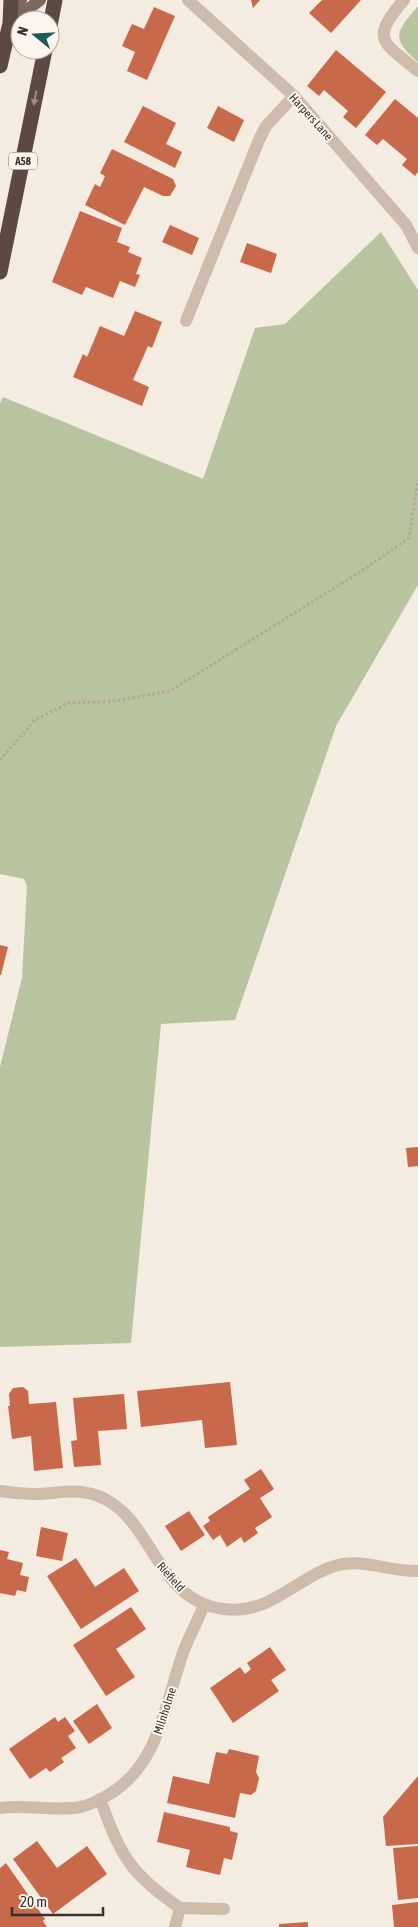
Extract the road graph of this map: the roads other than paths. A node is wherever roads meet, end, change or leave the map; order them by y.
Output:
1 (11, 0) edge
2 (21, 0) edge
3 (40, 0) edge
4 (188, 0) edge
5 (404, 0) edge
6 (5, 27) edge
7 (43, 60) edge
8 (0, 66) edge
9 (418, 71) edge
10 (294, 96) junction
11 (418, 248) edge
12 (0, 272) edge
13 (186, 321) dead end
14 (0, 1491) edge
15 (418, 1571) edge
16 (204, 1605) junction
17 (100, 1799) junction
18 (0, 1808) edge
19 (180, 1908) junction
20 (224, 1909) dead end
21 (176, 1927) edge

1 - 6 highway
2 - 6 main road
3 - 6 main road
4 - 10 street, Harpers Lane
5 - 9 street
6 - 8 highway
7 -> 12 highway, A58
10 - 11 street, Harpers Lane
10 - 13 street
14 - 16 street, Riefield
15 - 16 street, Riefield
16 - 17 street, Milnholme
17 - 18 street, Milnholme
17 - 19 street
19 - 20 street
19 - 21 street

